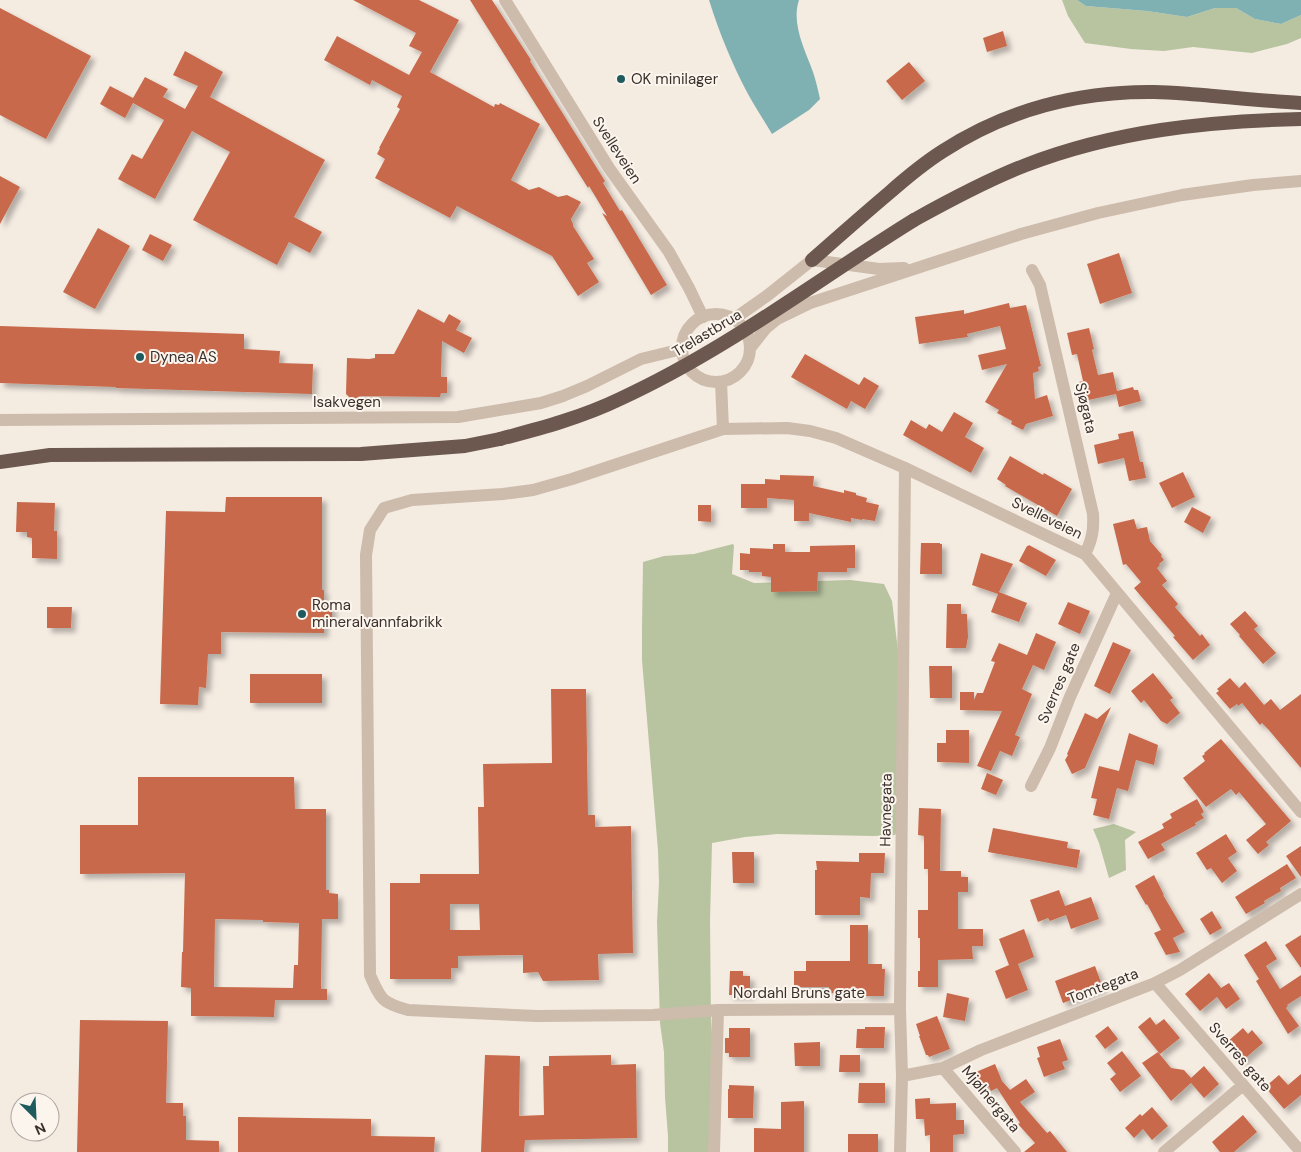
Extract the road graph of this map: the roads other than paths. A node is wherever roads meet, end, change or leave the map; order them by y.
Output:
1 (505, 0) edge
2 (1301, 103) edge
3 (1301, 119) edge
4 (1301, 181) edge
5 (812, 260) junction
6 (916, 269) junction
7 (1032, 270) dead end
8 (703, 317) junction
9 (734, 319) junction
10 (751, 347) junction
11 (682, 348) junction
12 (721, 382) junction
13 (0, 420) edge
14 (723, 429) junction
15 (0, 462) edge
16 (905, 468) junction
17 (1085, 554) junction
18 (1117, 593) junction
19 (1031, 786) dead end
20 (1301, 812) edge
21 (1301, 894) edge
22 (1155, 983) junction
23 (900, 1009) junction
24 (718, 1010) junction
25 (943, 1068) junction
26 (902, 1076) junction
27 (1243, 1085) junction
28 (714, 1152) edge
29 (900, 1152) edge
30 (1015, 1152) edge
31 (1164, 1152) edge
32 (1301, 1152) edge

1 - 8 street, Svelleveien
2 - 5 highway
3 - 15 highway, Trelastbrua, bridge
4 - 6 street
5 - 6 street
5 - 9 street
6 - 10 street
7 - 17 street, Sjøgata
8 - 9 street
8 - 11 street
9 - 10 street
10 - 12 street
11 - 12 street
11 - 13 street, Isakvegen
12 - 14 street
14 - 16 street, Svelleveien
14 - 24 street, Nordahl Bruns gate
16 - 17 street, Svelleveien
16 - 23 street, Havnegata
17 - 18 street, Svelleveien
18 - 19 street, Sverres gate
18 - 20 street, Svelleveien
21 - 22 street, Tomtegata
22 - 25 street, Tomtegata
22 - 27 street, Sverres gate
23 - 24 street, Nordahl Bruns gate
23 - 26 street, Havnegata
24 - 28 street
25 - 26 street, Tomtegata
25 - 30 street, Mjølnergata
26 - 29 street, Havnegata
27 - 31 street
27 - 32 street, Sverres gate

